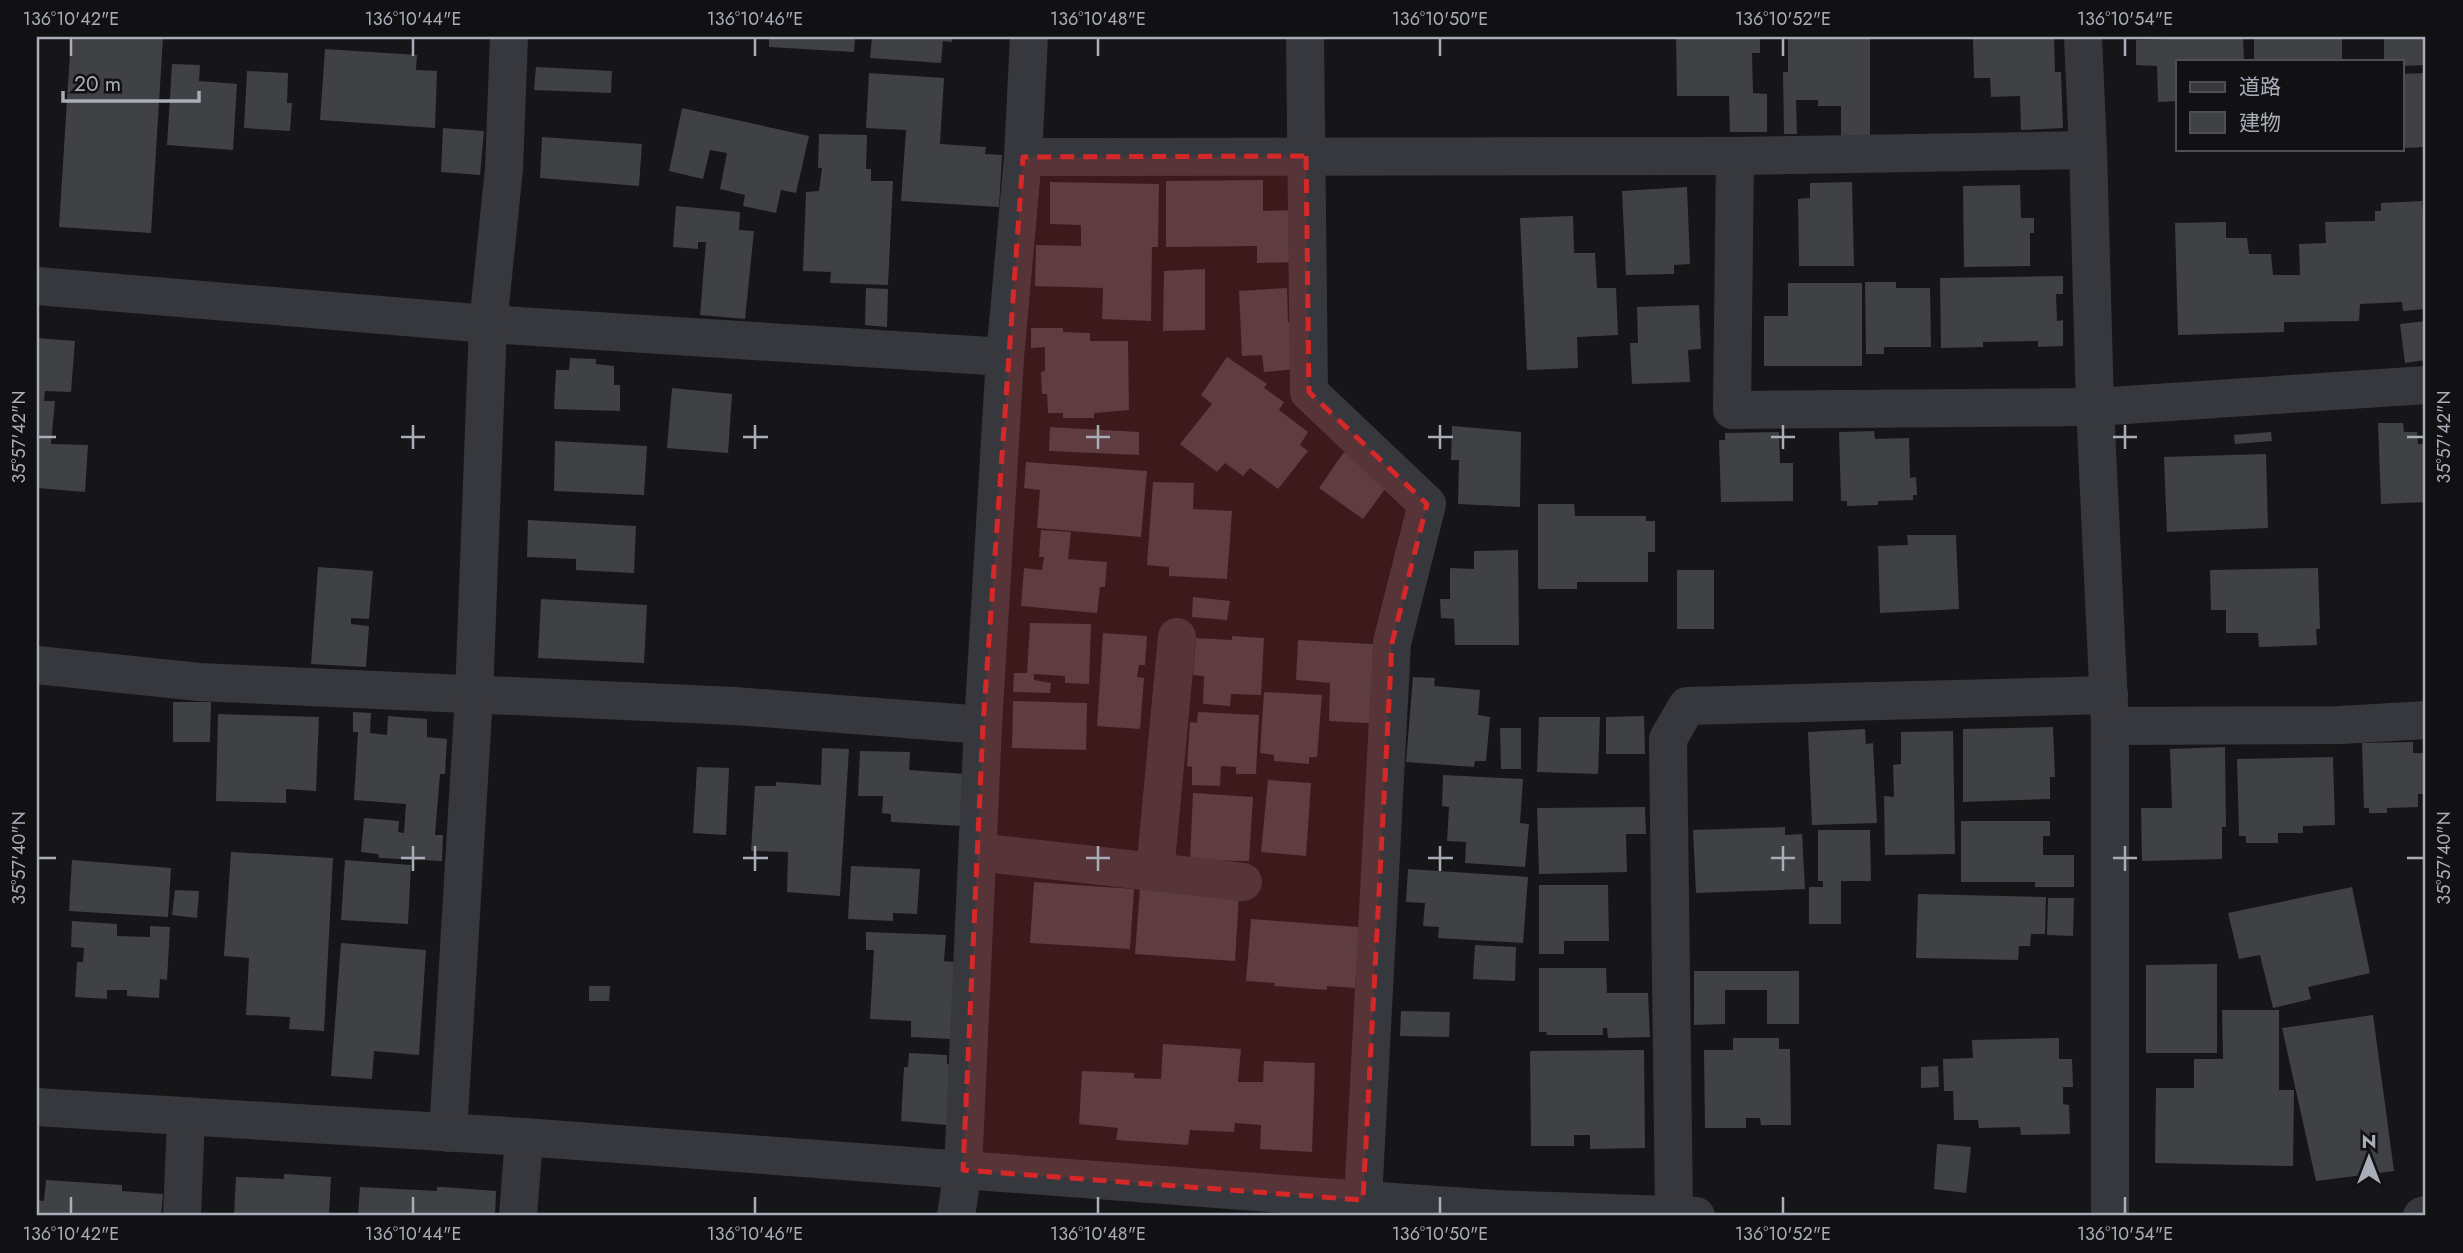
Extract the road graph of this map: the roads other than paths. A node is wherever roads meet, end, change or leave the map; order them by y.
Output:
1 (509, 37) edge
2 (1029, 37) edge
3 (1306, 37) edge
4 (2083, 37) edge
5 (2088, 150) junction
6 (1306, 156) junction
7 (1735, 156) junction
8 (1023, 157) junction
9 (37, 286) edge
10 (488, 324) junction
11 (1005, 357) junction
12 (2426, 385) edge
13 (2095, 407) junction
14 (1177, 637) dead end
15 (37, 666) edge
16 (474, 695) junction
17 (2109, 711) junction
18 (2426, 720) edge
19 (983, 725) junction
20 (978, 852) junction
21 (1155, 872) junction
22 (1243, 882) dead end
23 (37, 1107) edge
24 (186, 1118) junction
25 (448, 1133) junction
26 (524, 1138) junction
27 (963, 1170) junction
28 (1363, 1200) junction
29 (1403, 1209) edge
30 (182, 1216) edge
31 (518, 1216) edge
32 (956, 1216) edge
33 (1685, 1216) edge
34 (2110, 1216) edge

1 - 10 street
2 - 8 street
3 - 6 street
4 - 5 street
5 - 7 street
5 - 13 street
6 - 7 street
6 - 8 street
6 - 28 street
7 - 13 street
8 - 11 street
9 - 10 street
10 - 11 street
10 - 16 street
11 - 19 street
12 - 13 street
13 - 17 street
14 - 21 street
15 - 16 street
16 - 19 street
16 - 25 street
17 - 18 street
17 - 33 street
17 - 34 street
19 - 20 street
20 - 21 street
20 - 27 street
21 - 22 street
23 - 24 street
24 - 25 street
24 - 30 street
25 - 26 street
26 - 27 street
26 - 31 street
27 - 28 street
27 - 32 street
28 - 29 street
29 - 33 street

